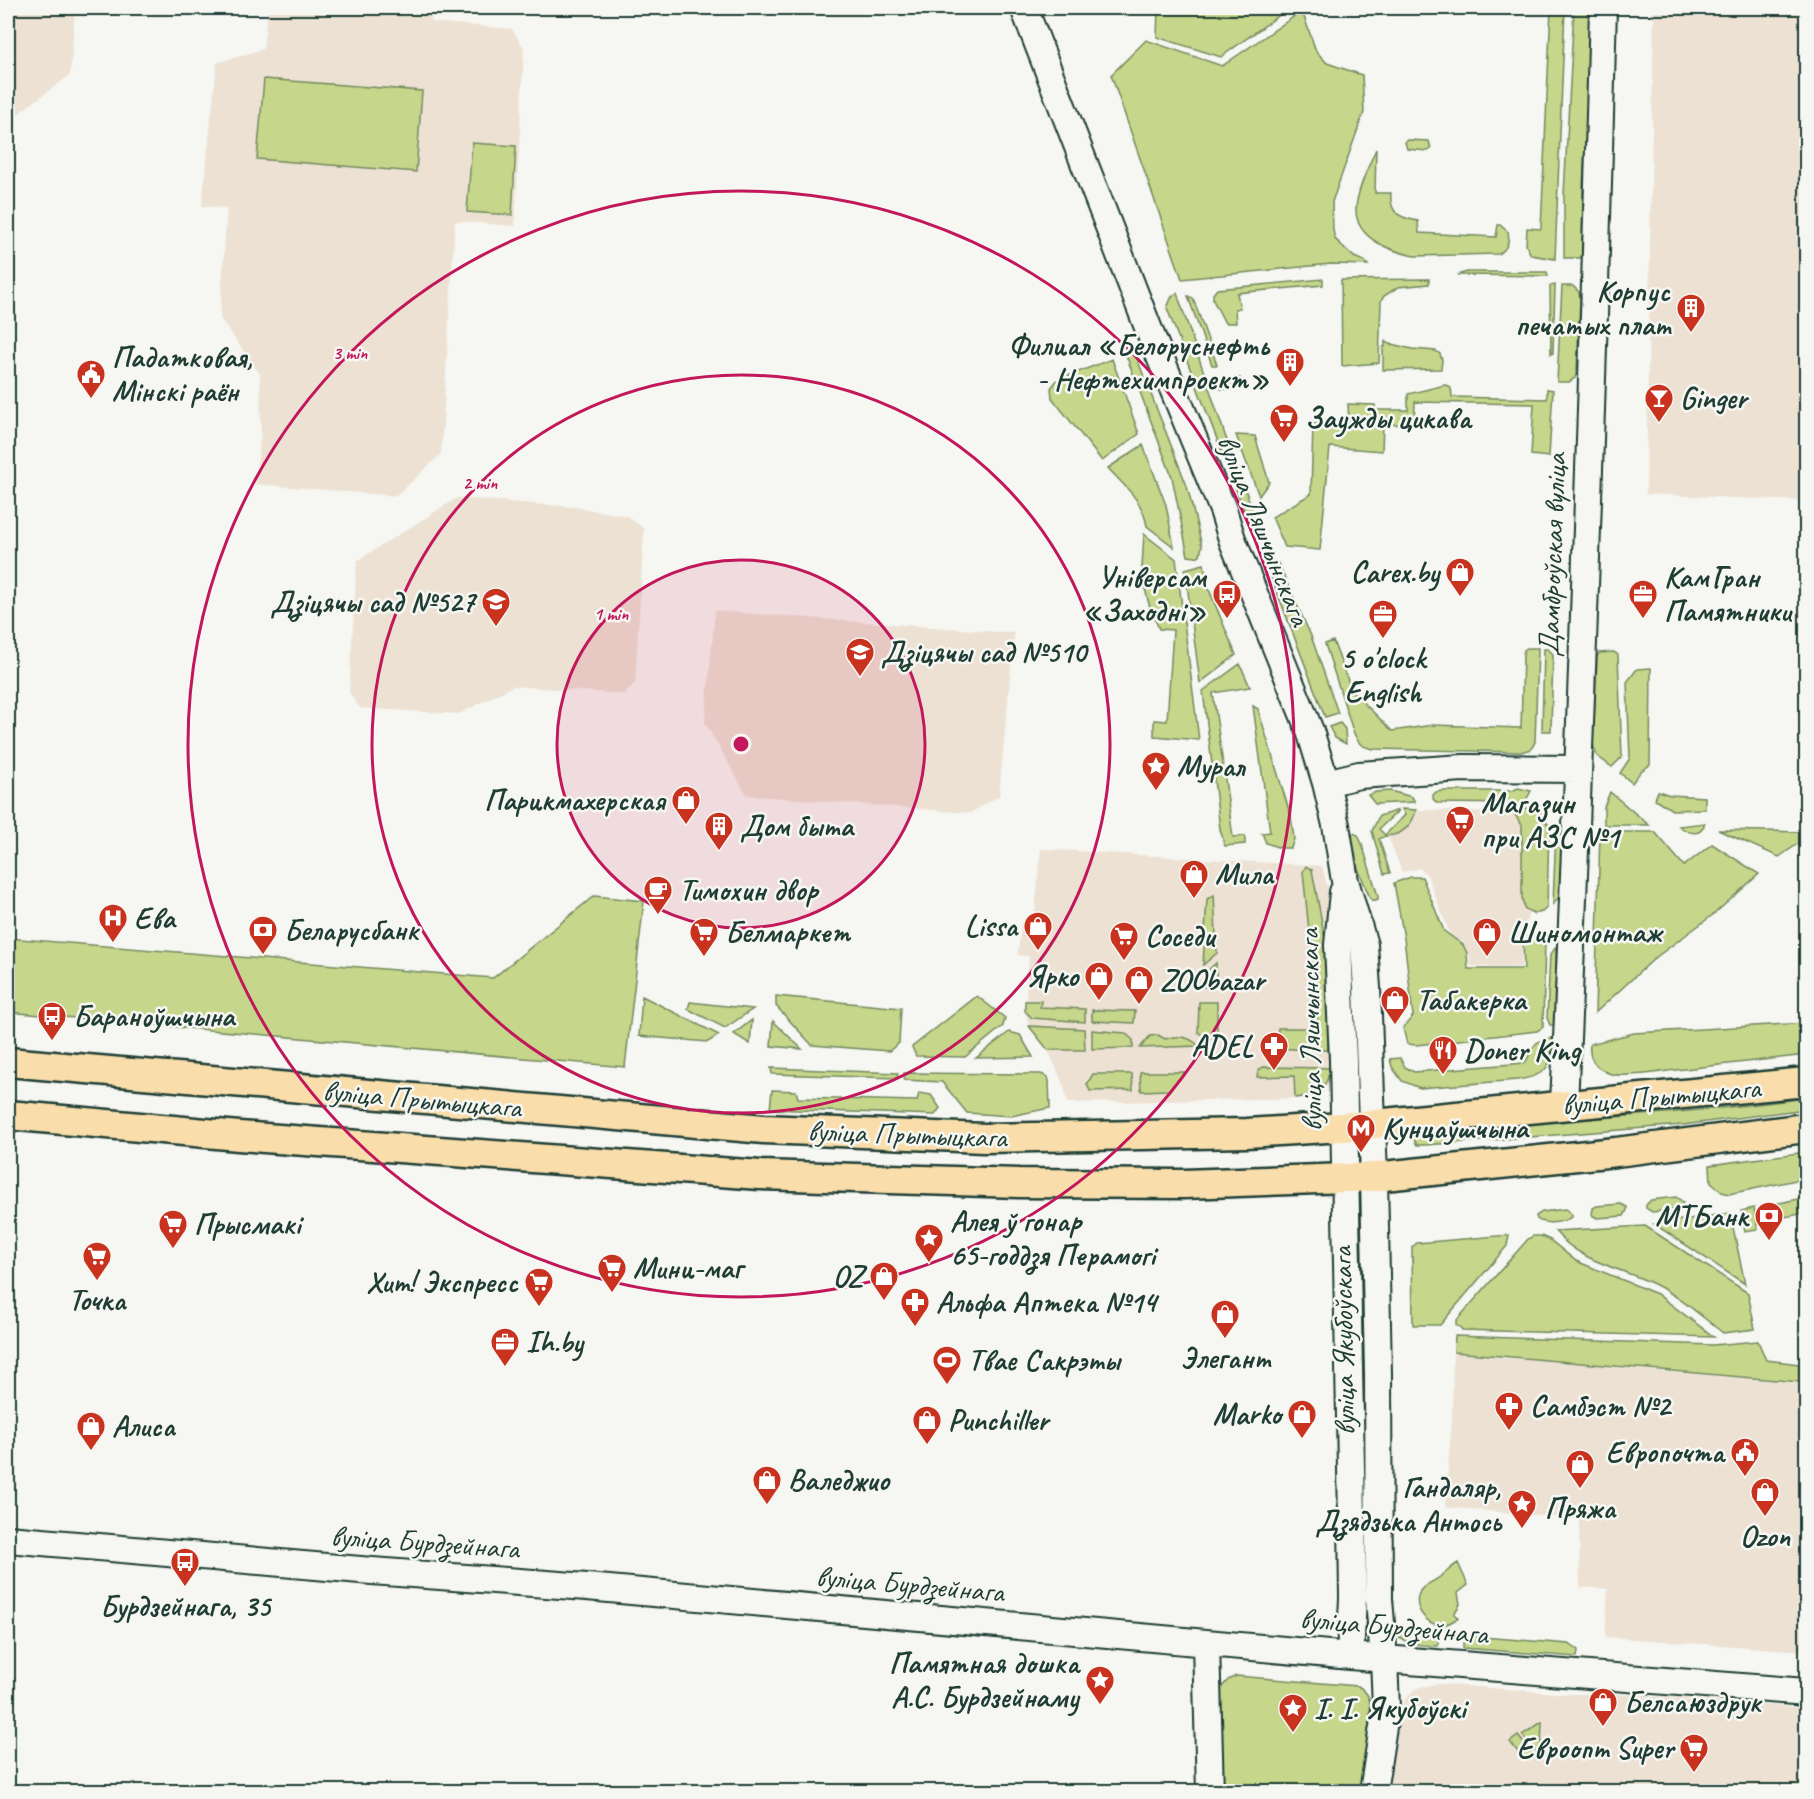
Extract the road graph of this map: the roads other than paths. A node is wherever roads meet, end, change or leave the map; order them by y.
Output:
1 (1024, 8) edge
2 (1603, 8) edge
3 (1577, 769) junction
4 (1326, 783) junction
5 (1344, 881) junction
6 (8, 1062) edge
7 (1806, 1082) edge
8 (1564, 1104) junction
9 (8, 1115) edge
10 (1372, 1125) junction
11 (1343, 1127) junction
12 (1806, 1128) edge
13 (1374, 1177) junction
14 (1346, 1178) junction
15 (8, 1539) edge
16 (1206, 1643) junction
17 (1350, 1656) junction
18 (1384, 1659) junction
19 (1806, 1692) edge
20 (1210, 1791) edge
21 (1373, 1791) edge

1 - 4 street, вуліца Ляшчынскага
2 - 3 street, Дамброўская вуліца
3 - 4 street
3 - 8 street, Дамброўская вуліца
4 - 5 street, вуліца Ляшчынскага
5 - 10 street, вуліца Ляшчынскага
5 - 11 street, вуліца Ляшчынскага
6 - 11 main road, вуліца Прытыцкага
7 - 8 main road, вуліца Прытыцкага
8 - 10 main road, вуліца Прытыцкага
9 - 14 main road, вуліца Прытыцкага
10 - 11 main road, вуліца Прытыцкага
10 - 13 street, вуліца Ляшчынскага
11 - 14 street, вуліца Ляшчынскага
12 - 13 main road, вуліца Прытыцкага
13 - 14 main road, вуліца Прытыцкага
13 - 18 street, вуліца Якубоўскага
14 - 17 street, вуліца Якубоўскага
15 - 16 street, вуліца Бурдзейнага
16 - 17 street, вуліца Бурдзейнага
16 - 20 street
17 - 18 street, вуліца Бурдзейнага
18 - 19 street, вуліца Бурдзейнага
18 - 21 street, вуліца Якубоўскага

